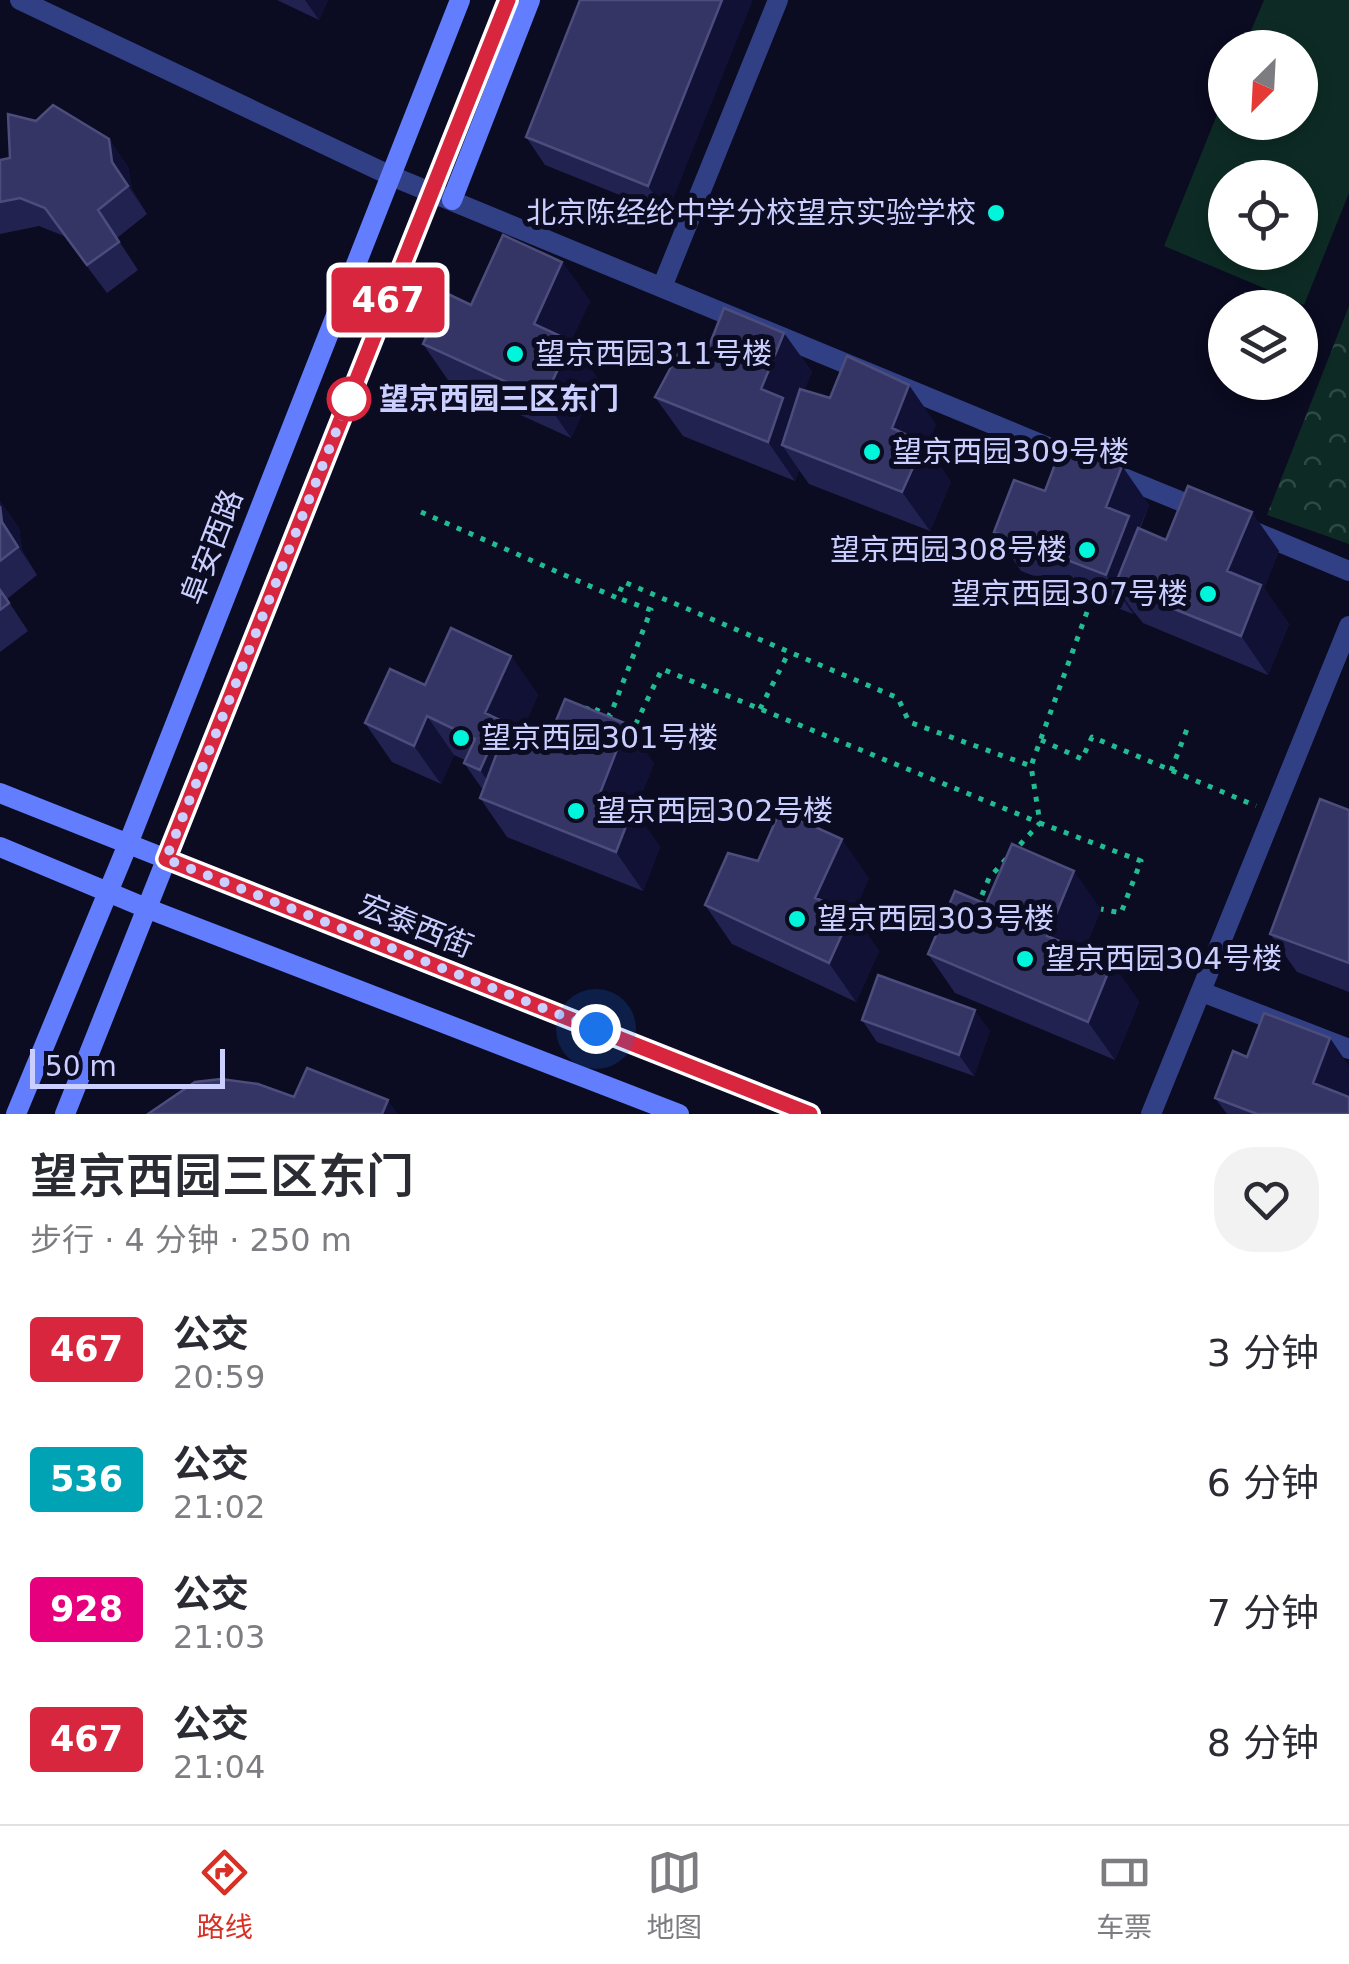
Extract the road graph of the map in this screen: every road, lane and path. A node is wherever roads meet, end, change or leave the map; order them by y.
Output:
1 (20, 0) edge
2 (460, 0) edge
3 (508, 0) edge
4 (530, 0) edge
5 (778, 0) edge
6 (390, 175) junction
7 (431, 191) junction
8 (452, 200) junction
9 (662, 287) junction
10 (421, 512) dead end
11 (1349, 570) edge
12 (616, 598) junction
13 (1086, 612) dead end
14 (1349, 626) edge
15 (789, 652) junction
16 (760, 709) junction
17 (582, 722) edge
18 (1187, 729) dead end
19 (630, 737) edge
20 (1041, 740) junction
21 (1031, 766) junction
22 (1171, 771) junction
23 (0, 793) edge
24 (1274, 813) junction
25 (1040, 822) junction
26 (128, 844) junction
27 (0, 847) edge
28 (166, 859) junction
29 (108, 892) junction
30 (146, 908) junction
31 (976, 909) edge
32 (1101, 910) dead end
33 (1202, 992) junction
34 (1349, 1049) edge
35 (16, 1114) edge
36 (65, 1114) edge
37 (679, 1114) edge
38 (810, 1114) edge
39 (1151, 1114) edge

1 - 6 street
2 - 6 main road, 阜安西路
3 - 7 main road
4 - 8 main road
5 - 9 street
6 - 7 street
6 - 26 main road, 阜安西路
7 - 8 street
7 - 28 main road
8 - 9 street
9 - 11 street
10 - 12 path
12 - 15 path
12 - 17 path
13 - 20 path
14 - 24 street
15 - 16 path
15 - 21 path
16 - 19 path
16 - 25 path
18 - 22 path
20 - 21 path
20 - 22 path
21 - 25 path
22 - 24 path
23 - 26 main road, 宏泰西街
24 - 33 street
25 - 31 path
25 - 32 path
26 - 28 main road, 宏泰西街
26 - 29 main road, 阜安西路
27 - 29 main road
28 - 30 main road
28 - 38 main road, 宏泰西街
29 - 30 main road
29 - 35 main road, 阜安西路
30 - 36 main road
30 - 37 main road
33 - 34 street
33 - 39 street

